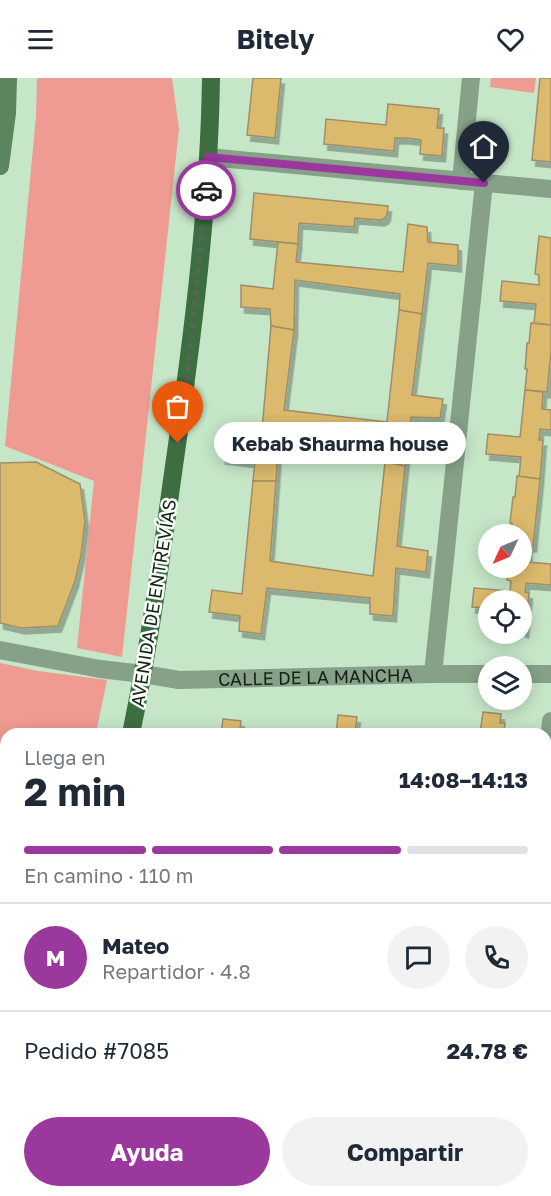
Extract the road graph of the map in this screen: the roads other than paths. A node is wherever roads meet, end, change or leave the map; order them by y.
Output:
1 (8, 78) edge
2 (211, 78) edge
3 (471, 78) edge
4 (3, 112) edge
5 (208, 157) junction
6 (0, 166) edge
7 (461, 181) junction
8 (484, 183) junction
9 (551, 189) edge
10 (0, 650) edge
11 (143, 674) junction
12 (433, 674) junction
13 (478, 674) edge
14 (532, 674) edge
15 (551, 675) edge
16 (132, 728) edge

1 - 4 street
2 - 5 main road, AVENIDA DE ENTREVÍAS
3 - 7 street
4 - 6 street
5 - 7 street
5 - 11 main road, AVENIDA DE ENTREVÍAS
7 - 8 street
8 - 9 street
8 - 12 street
10 - 11 street, CALLE DE LA MANCHA
11 - 12 street, CALLE DE LA MANCHA
11 - 16 main road, AVENIDA DE ENTREVÍAS
12 - 13 street, CALLE DE LA MANCHA
14 - 15 street

